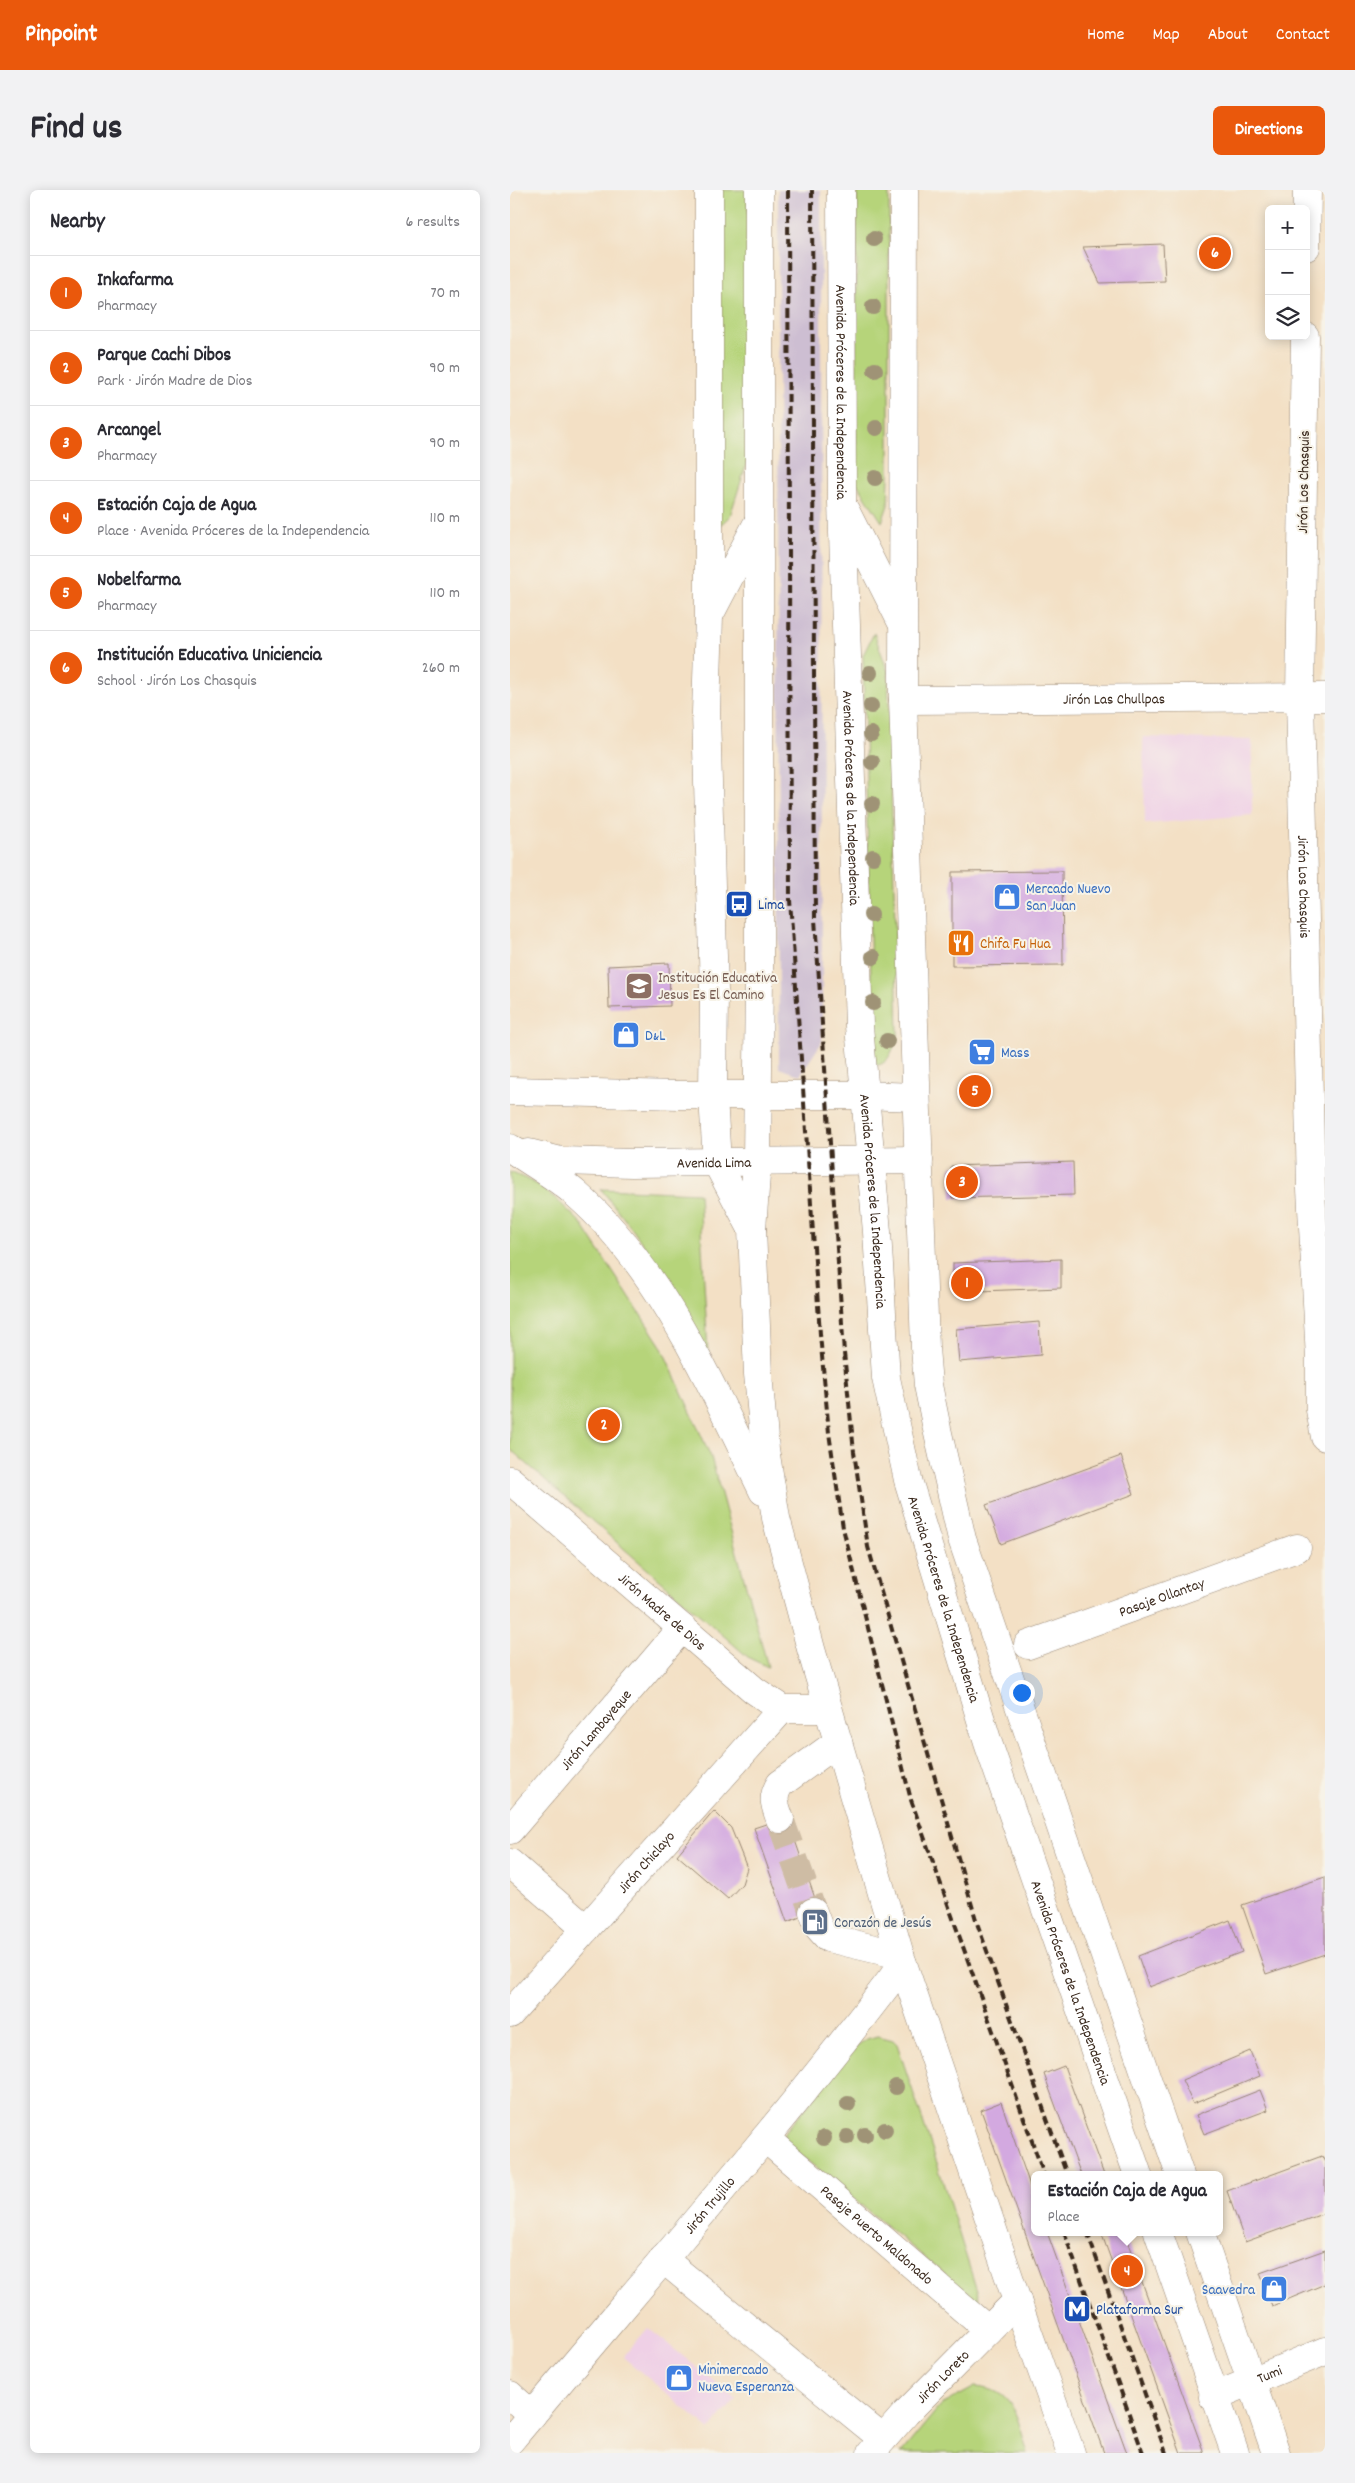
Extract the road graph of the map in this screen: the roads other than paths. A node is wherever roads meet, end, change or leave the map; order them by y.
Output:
1 (708, 190) edge
2 (759, 190) edge
3 (841, 190) edge
4 (904, 190) edge
5 (1307, 190) edge
6 (1307, 205) edge
7 (1305, 340) edge
8 (842, 502) junction
9 (758, 523) junction
10 (709, 616) junction
11 (904, 627) junction
12 (1313, 697) edge
13 (903, 700) junction
14 (510, 1091) edge
15 (758, 1094) junction
16 (863, 1095) junction
17 (714, 1096) junction
18 (915, 1097) junction
19 (510, 1148) edge
20 (869, 1160) junction
21 (919, 1160) junction
22 (757, 1162) junction
23 (717, 1163) junction
24 (752, 1229) junction
25 (1325, 1437) edge
26 (510, 1480) edge
27 (776, 1518) junction
28 (1297, 1548) dead end
29 (682, 1628) junction
30 (1028, 1645) dead end
31 (782, 1709) junction
32 (828, 1709) junction
33 (838, 1742) junction
34 (780, 1819) tunnel mouth
35 (510, 1830) edge
36 (510, 1863) edge
37 (813, 1912) tunnel mouth
38 (586, 1929) junction
39 (901, 1959) junction
40 (510, 2014) edge
41 (765, 2138) junction
42 (1137, 2171) edge
43 (1179, 2171) edge
44 (1159, 2236) edge
45 (1201, 2236) edge
46 (663, 2259) junction
47 (1017, 2301) junction
48 (988, 2330) junction
49 (1325, 2350) edge
50 (1251, 2381) junction
51 (510, 2396) edge
52 (1213, 2396) junction
53 (532, 2415) junction
54 (510, 2441) edge
55 (877, 2446) edge
56 (1071, 2453) edge
57 (1235, 2453) edge
58 (1276, 2453) edge

1 - 10 main road
2 - 9 main road
3 - 8 main road, Avenida Próceres de la Independencia
4 - 11 main road
5 - 6 main road
7 - 12 main road, Jirón Los Chasquis
8 - 11 main road
8 - 16 main road, Avenida Próceres de la Independencia
9 - 10 main road
9 - 15 main road
10 - 17 main road
11 - 13 main road
12 - 13 main road, Jirón Las Chullpas
12 - 25 main road, Jirón Los Chasquis
13 - 18 main road
14 - 17 main road
15 - 16 main road
15 - 17 main road
15 - 22 main road
16 - 18 main road
16 - 20 main road, Avenida Próceres de la Independencia
17 - 23 main road
18 - 21 main road
19 - 23 main road, Avenida Lima
19 - 27 main road
20 - 21 main road, Avenida Lima
20 - 22 main road, Avenida Lima
20 - 42 main road, Avenida Próceres de la Independencia
21 - 43 main road
22 - 23 main road, Avenida Lima
22 - 24 main road
23 - 24 main road
24 - 27 main road
26 - 29 main road, Jirón Madre de Dios
27 - 32 main road
28 - 30 main road, Pasaje Ollantay
29 - 31 main road, Jirón Madre de Dios
29 - 35 main road, Jirón Lambayeque
31 - 32 main road
31 - 38 main road, Jirón Chiclayo
32 - 33 main road
33 - 34 main road
33 - 39 main road
36 - 38 main road
37 - 39 main road
38 - 40 main road, Jirón Chiclayo
39 - 41 main road, Jirón Trujillo
39 - 47 main road
41 - 46 main road, Jirón Trujillo
41 - 48 main road, Pasaje Puerto Maldonado
44 - 52 main road
45 - 50 main road
46 - 53 main road, Jirón Trujillo
46 - 55 main road
47 - 48 main road, Jirón Loreto
47 - 56 main road
48 - 55 main road, Jirón Loreto
49 - 50 main road, Tumi
50 - 52 main road, Tumi
50 - 58 main road
51 - 53 main road
52 - 57 main road
53 - 54 main road, Jirón Trujillo

